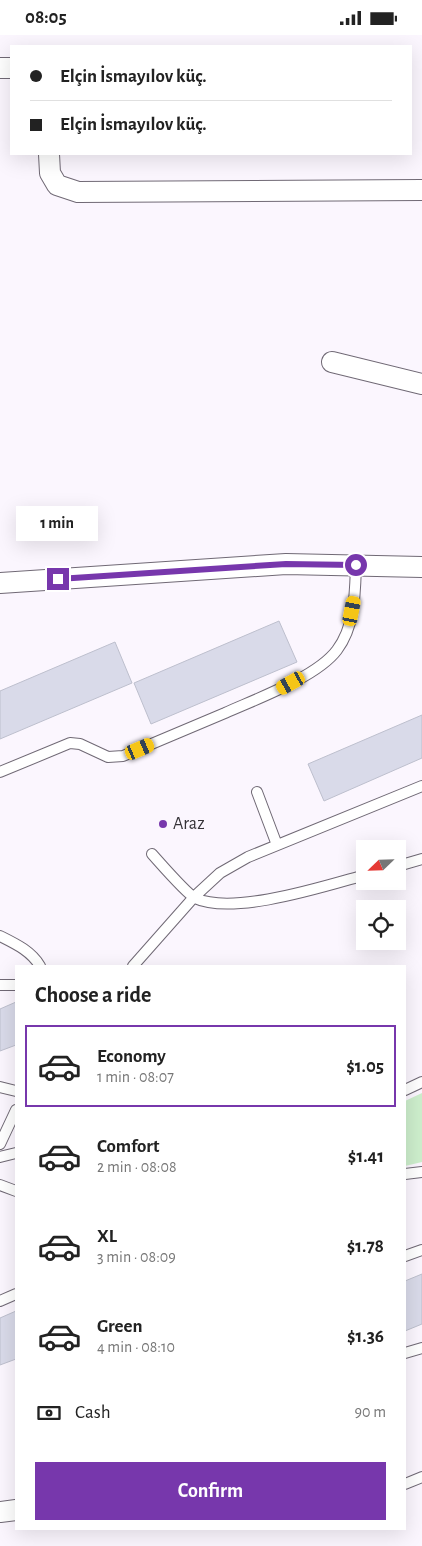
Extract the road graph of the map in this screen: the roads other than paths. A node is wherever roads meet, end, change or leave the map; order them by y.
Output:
1 (49, 155) edge
2 (422, 190) edge
3 (332, 362) dead end
4 (422, 384) edge
5 (356, 565) junction
6 (422, 567) edge
7 (0, 583) edge
8 (0, 772) edge
9 (422, 786) edge
10 (256, 792) dead end
11 (277, 845) junction
12 (152, 854) dead end
13 (422, 859) edge
14 (406, 864) edge
15 (356, 877) edge
16 (194, 897) junction
17 (0, 936) edge
18 (39, 965) edge
19 (134, 965) edge
20 (0, 985) edge
21 (15, 985) edge
22 (422, 1081) edge
23 (0, 1087) edge
24 (406, 1089) edge
25 (15, 1091) edge
26 (15, 1112) edge
27 (0, 1144) edge
28 (15, 1153) edge
29 (0, 1157) edge
30 (422, 1171) edge
31 (406, 1174) edge
32 (0, 1185) edge
33 (15, 1191) edge
34 (422, 1251) edge
35 (406, 1256) edge
36 (15, 1294) edge
37 (0, 1301) edge
38 (422, 1348) edge
39 (406, 1353) edge
40 (422, 1477) edge
41 (406, 1484) edge
42 (15, 1509) edge
43 (0, 1512) edge

1 - 2 street
3 - 4 street
5 - 6 street
5 - 7 street
5 - 8 lane
9 - 11 lane
10 - 11 lane
11 - 16 lane
12 - 16 lane
13 - 14 lane
15 - 16 lane
16 - 19 lane
17 - 18 lane
20 - 21 lane
22 - 24 lane
23 - 25 lane
26 - 27 lane
28 - 29 lane
30 - 31 lane
32 - 33 lane
34 - 35 lane
36 - 37 lane
38 - 39 lane
40 - 41 lane
42 - 43 street

